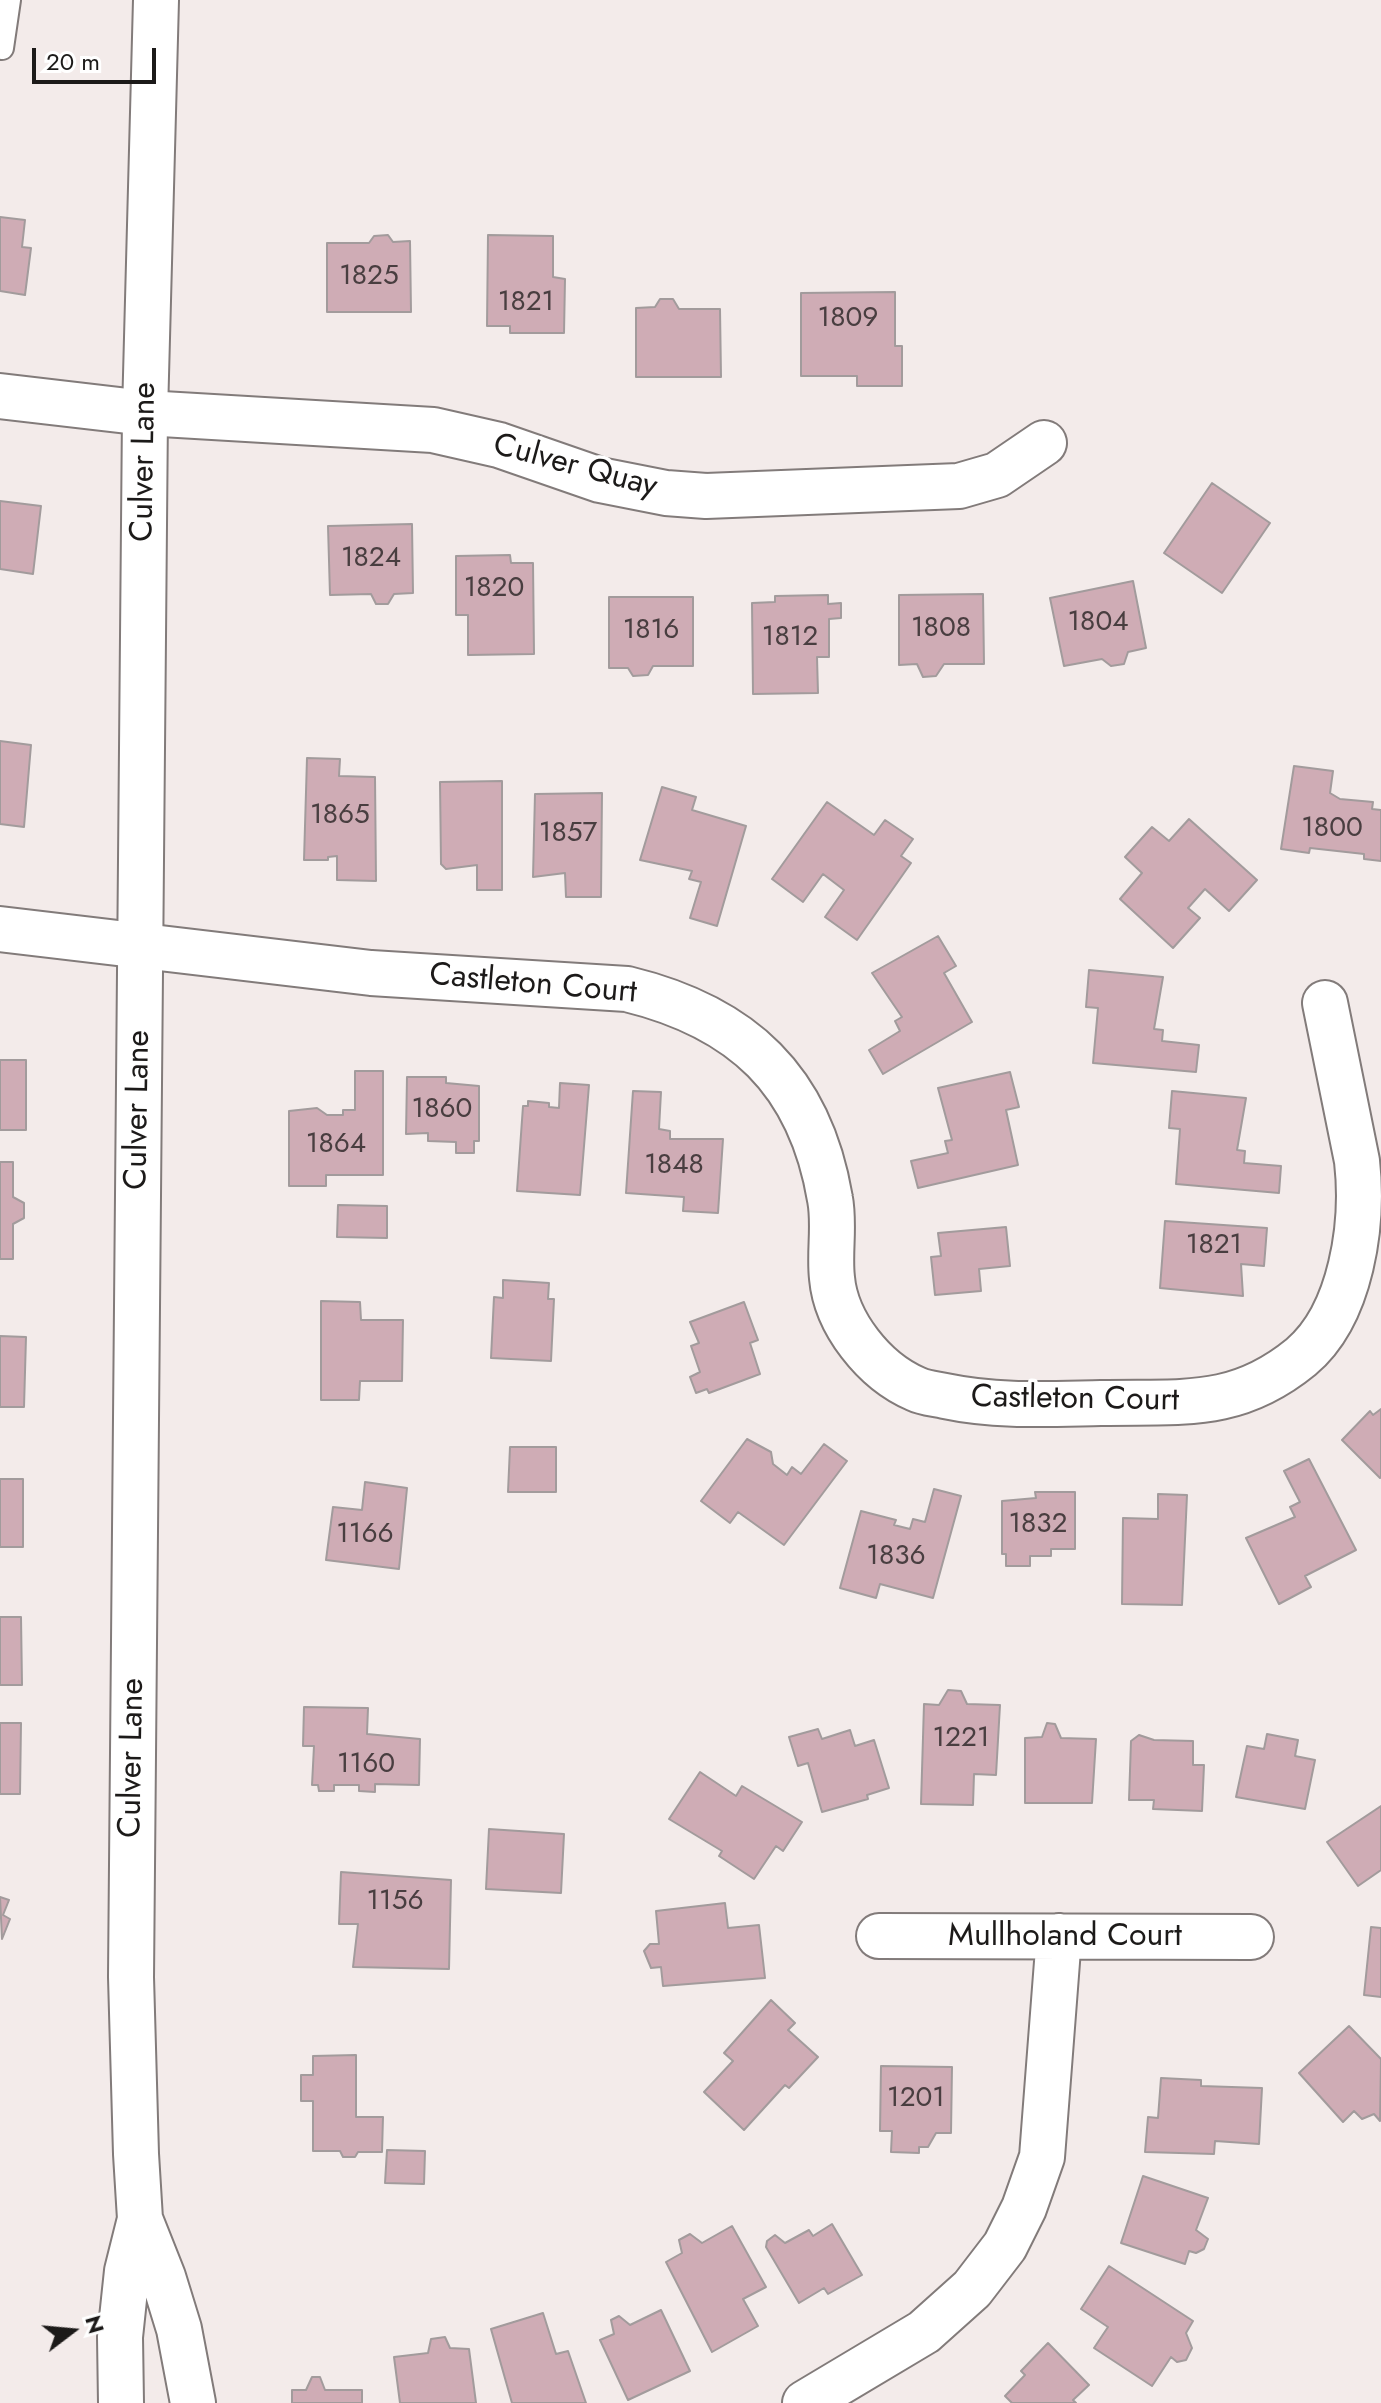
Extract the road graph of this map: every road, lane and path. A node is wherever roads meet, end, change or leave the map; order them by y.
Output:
1 (9, 0) edge
2 (156, 0) edge
3 (0, 47) edge
4 (0, 396) edge
5 (145, 413) junction
6 (1044, 443) dead end
7 (0, 929) edge
8 (140, 948) junction
9 (1325, 1003) dead end
10 (879, 1936) dead end
11 (1059, 1936) junction
12 (1251, 1937) dead end
13 (140, 2219) junction
14 (121, 2403) edge
15 (193, 2403) edge
16 (805, 2403) edge

1 - 3 lane
2 - 5 street, Culver Lane
4 - 5 street, Culver Quay
5 - 6 street, Culver Quay
5 - 8 street, Culver Lane
7 - 8 street, Castleton Court
8 - 9 street, Castleton Court
8 - 13 street, Culver Lane
10 - 11 street, Mullholand Court
11 - 12 street, Mullholand Court
11 - 16 street
13 - 14 street, Culver Lane
13 - 15 street, Culver Lane

